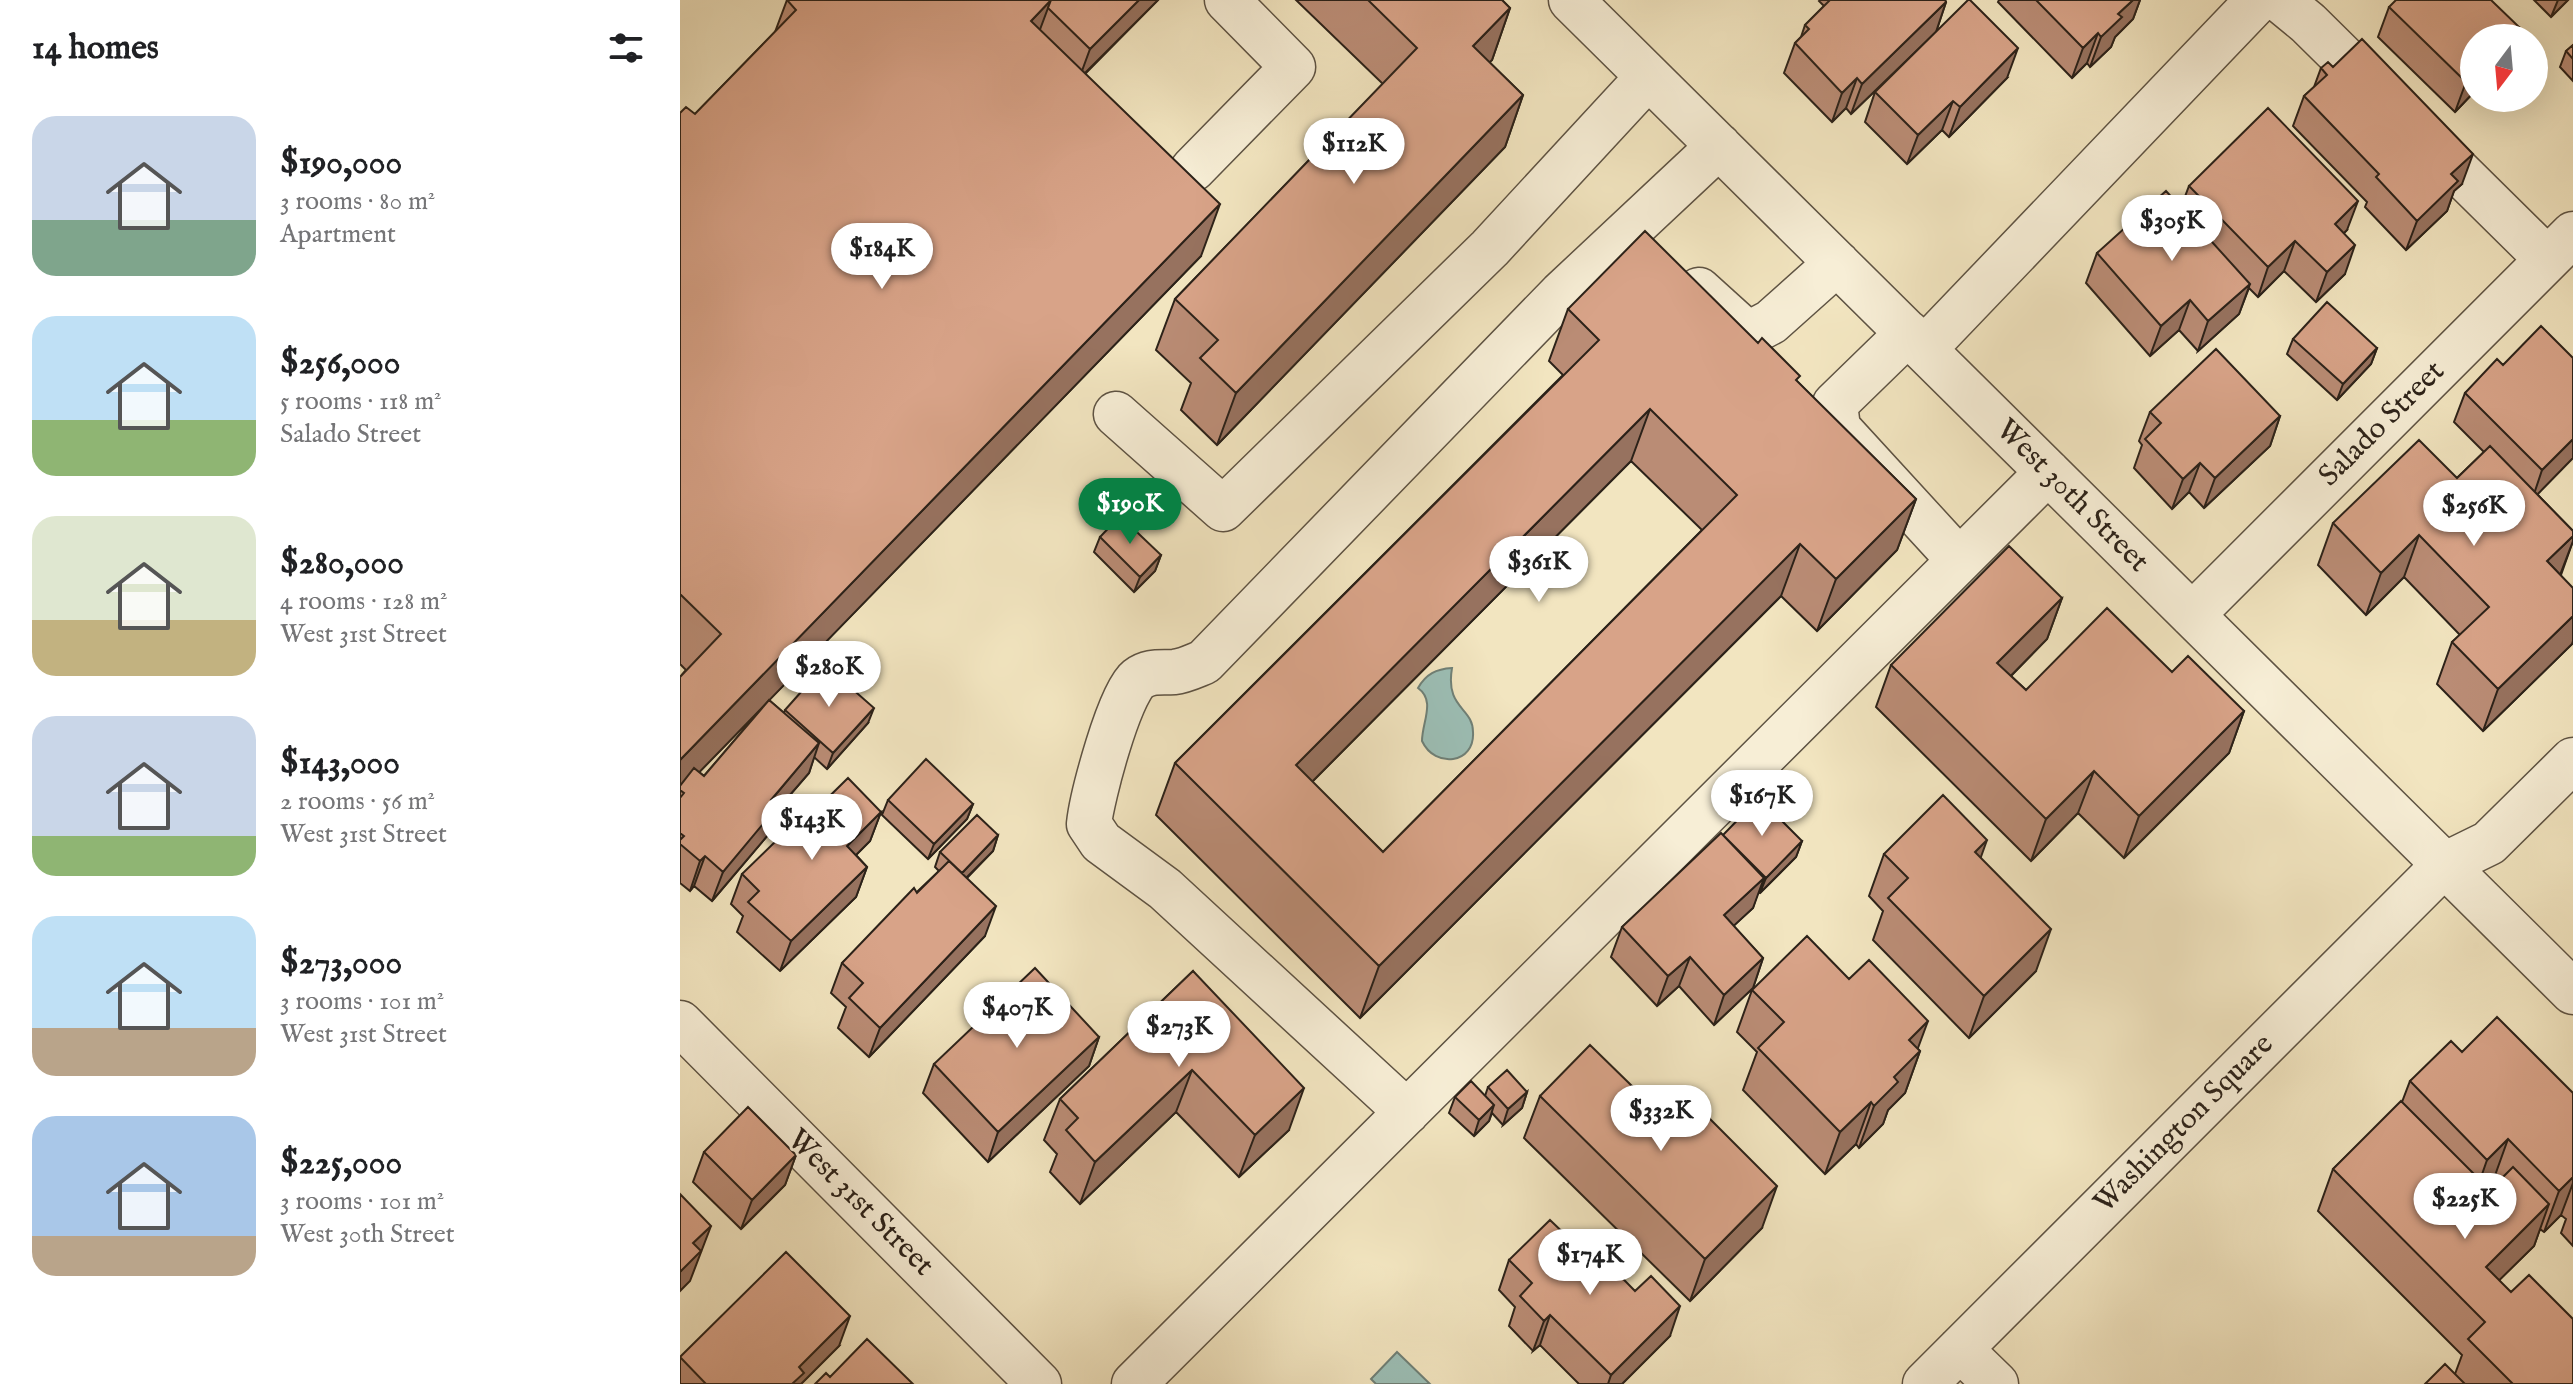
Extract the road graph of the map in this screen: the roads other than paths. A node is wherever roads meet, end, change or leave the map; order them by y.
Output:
1 (1227, 0) edge
2 (1571, 0) edge
3 (2258, 0) edge
4 (2280, 0) edge
5 (1648, 77) junction
6 (1719, 146) junction
7 (1193, 169) dead end
8 (1632, 228) junction
9 (2560, 246) edge
10 (1837, 263) junction
11 (1916, 341) junction
12 (1116, 414) dead end
13 (2048, 472) junction
14 (1959, 560) junction
15 (2192, 615) junction
16 (2573, 760) edge
17 (2444, 865) junction
18 (2573, 992) edge
19 (680, 1023) edge
20 (1407, 1112) junction
21 (1960, 1349) junction
22 (1039, 1384) edge
23 (1134, 1384) edge
24 (1925, 1384) edge
25 (1996, 1384) edge

1 - 7 street
2 - 5 street, West 30th Street
3 - 11 street
4 - 9 street
5 - 6 street, West 30th Street
5 - 12 street
6 - 8 street
6 - 10 street, West 30th Street
8 - 10 street
8 - 20 street
9 - 15 street, Salado Street
10 - 11 street, West 30th Street
11 - 13 street, West 30th Street
11 - 14 street
13 - 14 street
13 - 15 street, West 30th Street
14 - 20 street
15 - 17 street, West 30th Street
16 - 17 street, Washington Square
17 - 18 street, West 30th Street
17 - 21 street, Washington Square
19 - 22 street, West 31st Street
20 - 23 street
21 - 24 street, Washington Square
21 - 25 street

